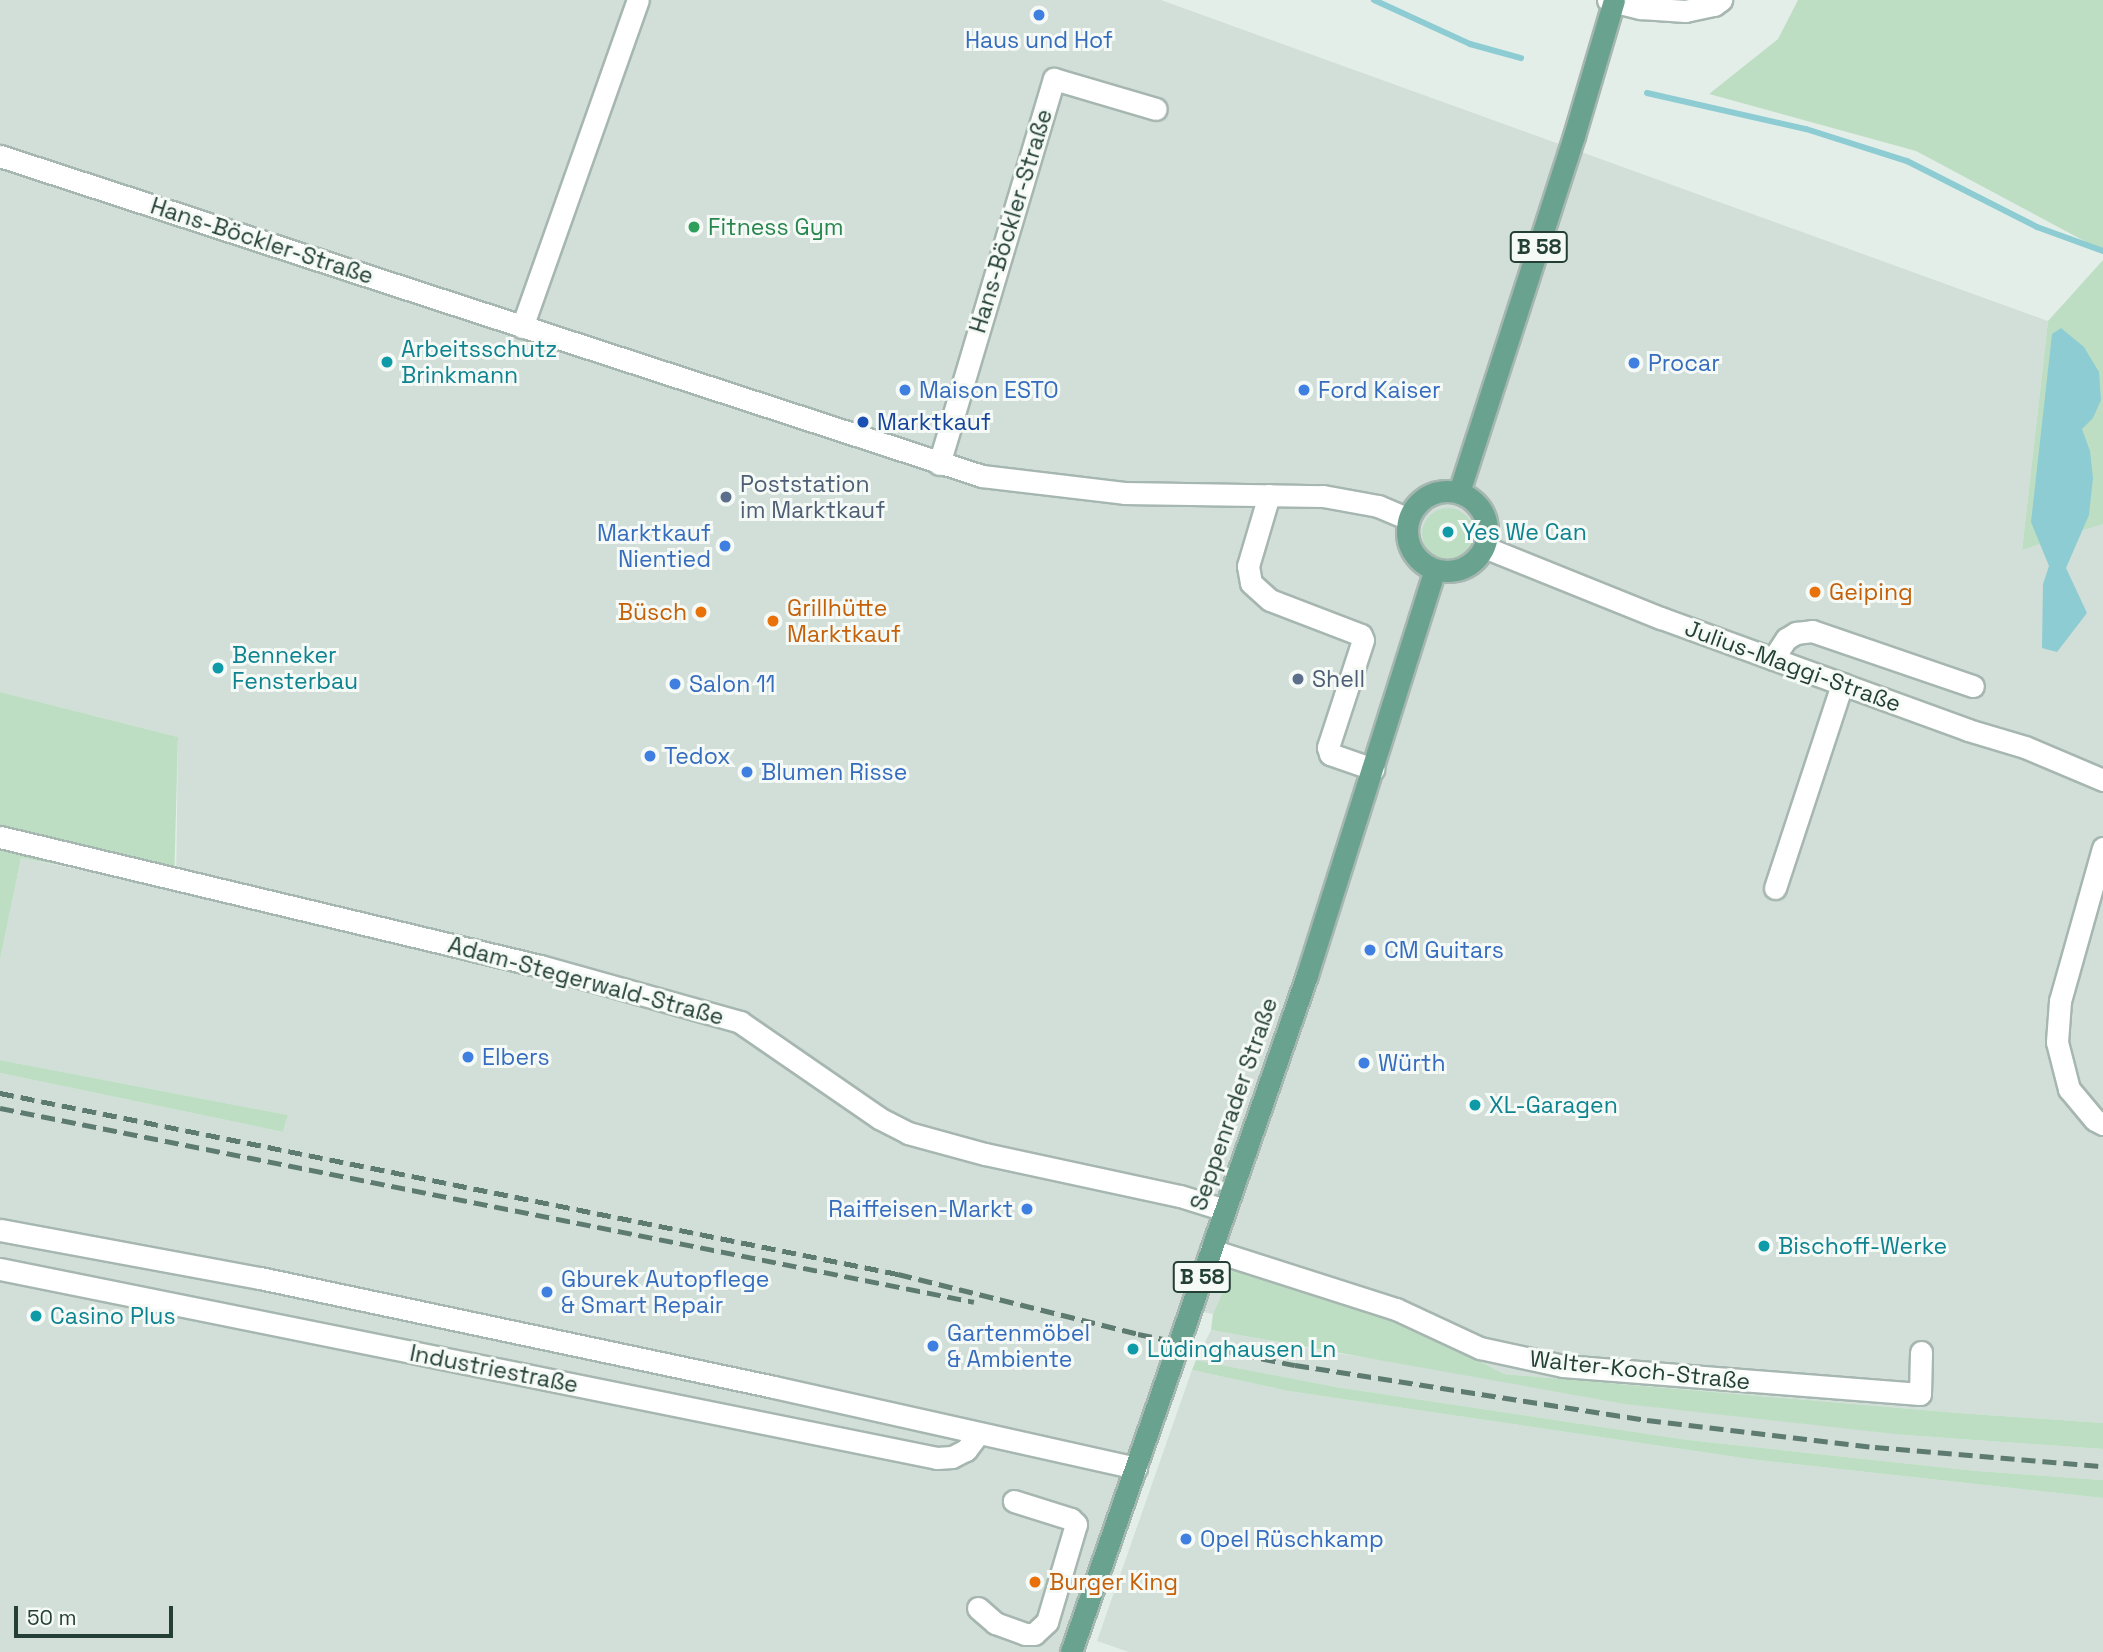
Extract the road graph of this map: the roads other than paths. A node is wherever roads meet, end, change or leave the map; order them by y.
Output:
1 (638, 0) edge
2 (1612, 0) edge
3 (1721, 0) edge
4 (1156, 108) dead end
5 (0, 156) edge
6 (523, 327) junction
7 (939, 464) junction
8 (1459, 492) junction
9 (1269, 495) junction
10 (1408, 519) junction
11 (1484, 547) junction
12 (1435, 570) junction
13 (1773, 659) junction
14 (1842, 684) junction
15 (1973, 687) dead end
16 (1373, 769) junction
17 (2103, 780) edge
18 (0, 837) edge
19 (2103, 848) edge
20 (1775, 888) dead end
21 (2103, 1124) edge
22 (1225, 1209) junction
23 (0, 1230) edge
24 (1211, 1250) junction
25 (0, 1269) edge
26 (1921, 1352) dead end
27 (979, 1433) junction
28 (1136, 1468) junction
29 (1014, 1501) dead end
30 (978, 1608) dead end
31 (1074, 1651) edge

1 - 6 street
2 - 3 street
2 - 8 main road, B 58
4 - 7 street, Hans-Böckler-Straße
5 - 6 street, Hans-Böckler-Straße
6 - 7 street, Hans-Böckler-Straße
7 - 9 street, Hans-Böckler-Straße
8 - 10 main road
8 - 11 main road
9 - 10 street, Hans-Böckler-Straße
9 - 16 street
10 - 12 main road
11 - 12 main road
11 - 13 street, Julius-Maggi-Straße
12 - 16 main road, Seppenrader Straße / B 58
13 - 14 street, Julius-Maggi-Straße
13 - 15 street
14 - 17 street, Julius-Maggi-Straße
14 - 20 street
16 - 22 main road, Seppenrader Straße / B 58
18 - 22 street, Adam-Stegerwald-Straße
19 - 21 street
22 - 24 main road, Seppenrader Straße / B 58
23 - 27 street, Industriestraße
24 - 26 street, Walter-Koch-Straße
24 - 28 main road, Seppenrader Straße / B 58
25 - 27 street, Industriestraße
27 - 28 street, Industriestraße
28 - 31 main road, Seppenrader Straße / B 58
29 - 30 street

